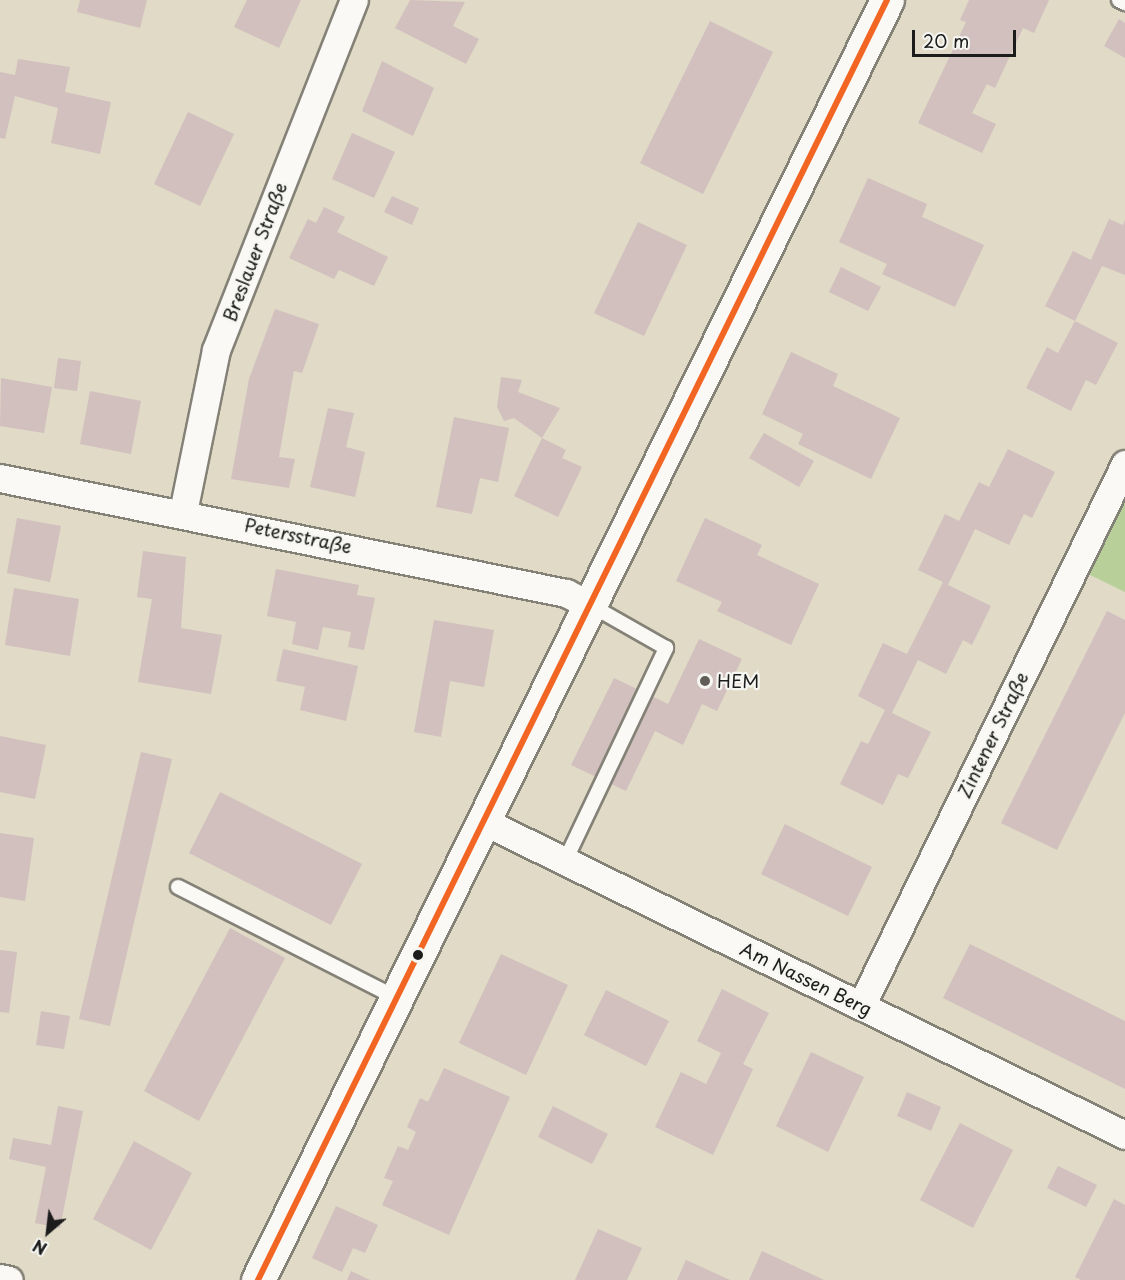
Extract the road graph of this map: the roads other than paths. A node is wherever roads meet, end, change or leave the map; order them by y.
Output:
1 (354, 0) edge
2 (887, 0) edge
3 (1119, 0) edge
4 (1125, 3) edge
5 (1124, 471) edge
6 (0, 478) edge
7 (183, 512) junction
8 (592, 606) junction
9 (487, 823) junction
10 (565, 861) junction
11 (178, 886) dead end
12 (399, 999) junction
13 (861, 1006) junction
14 (1125, 1135) edge
15 (0, 1278) edge
16 (9, 1280) edge
17 (258, 1280) edge

1 - 7 street, Breslauer Straße
2 - 8 street
3 - 4 lane
5 - 13 street, Zintener Straße
6 - 7 street, Petersstraße
7 - 8 street, Petersstraße
8 - 9 street
8 - 10 lane
9 - 10 street, Am Nassen Berg
9 - 12 street
10 - 13 street, Am Nassen Berg
11 - 12 lane
12 - 17 street
13 - 14 street, Am Nassen Berg
15 - 16 street

